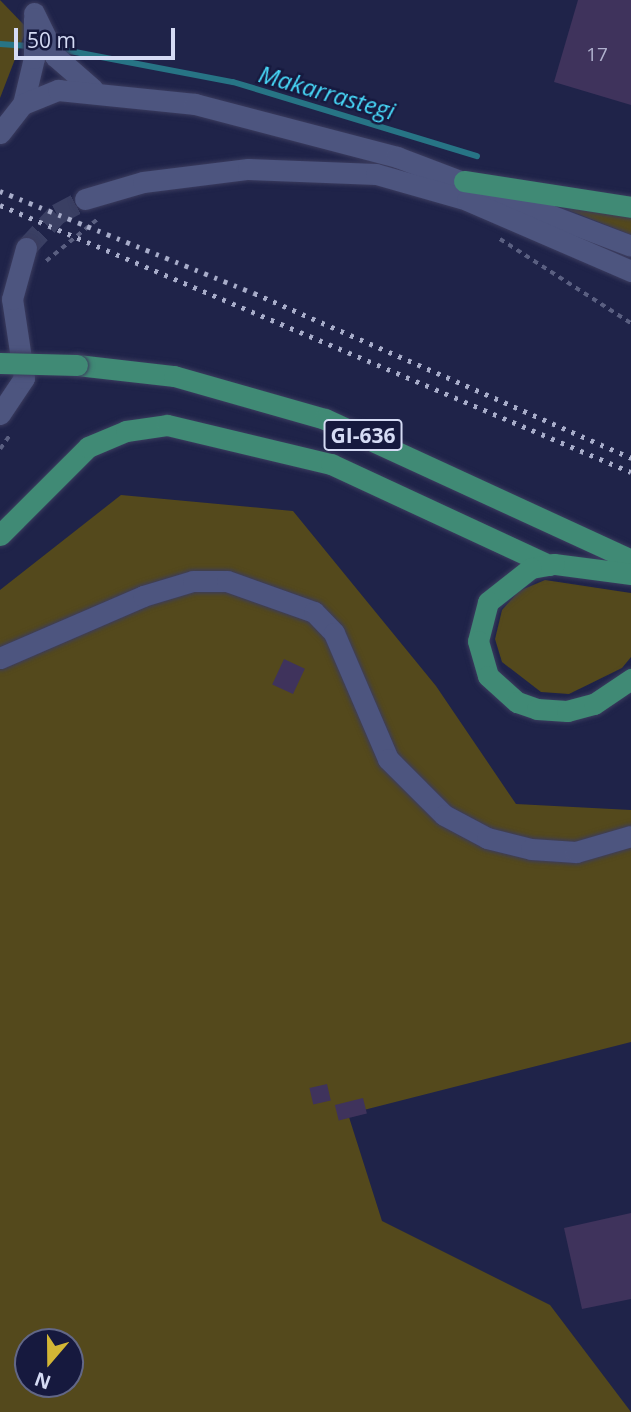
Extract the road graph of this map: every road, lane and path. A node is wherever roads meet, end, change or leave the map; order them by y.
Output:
1 (93, 89) junction
2 (8, 116) edge
3 (464, 181) junction
4 (85, 199) tunnel mouth
5 (631, 207) edge
6 (110, 211) dead end
7 (491, 234) dead end
8 (631, 246) edge
9 (26, 248) tunnel mouth
10 (38, 271) dead end
11 (631, 271) edge
12 (0, 316) edge
13 (631, 323) edge
14 (17, 332) junction
15 (0, 363) edge
16 (9, 419) edge
17 (0, 449) edge
18 (0, 535) edge
19 (631, 561) edge
20 (549, 565) junction
21 (631, 573) edge
22 (0, 658) edge
23 (631, 679) edge
24 (631, 836) edge

1 - 2 street
1 - 2 street
1 - 3 street
3 - 5 main road
3 - 8 street
4 - 11 street
6 - 10 path
7 - 13 path
9 - 14 street
12 - 14 street
14 - 16 street
15 - 19 main road, GI-636, bridge
16 - 17 path
18 - 20 main road
20 - 21 main road
20 - 23 main road
22 - 24 street

